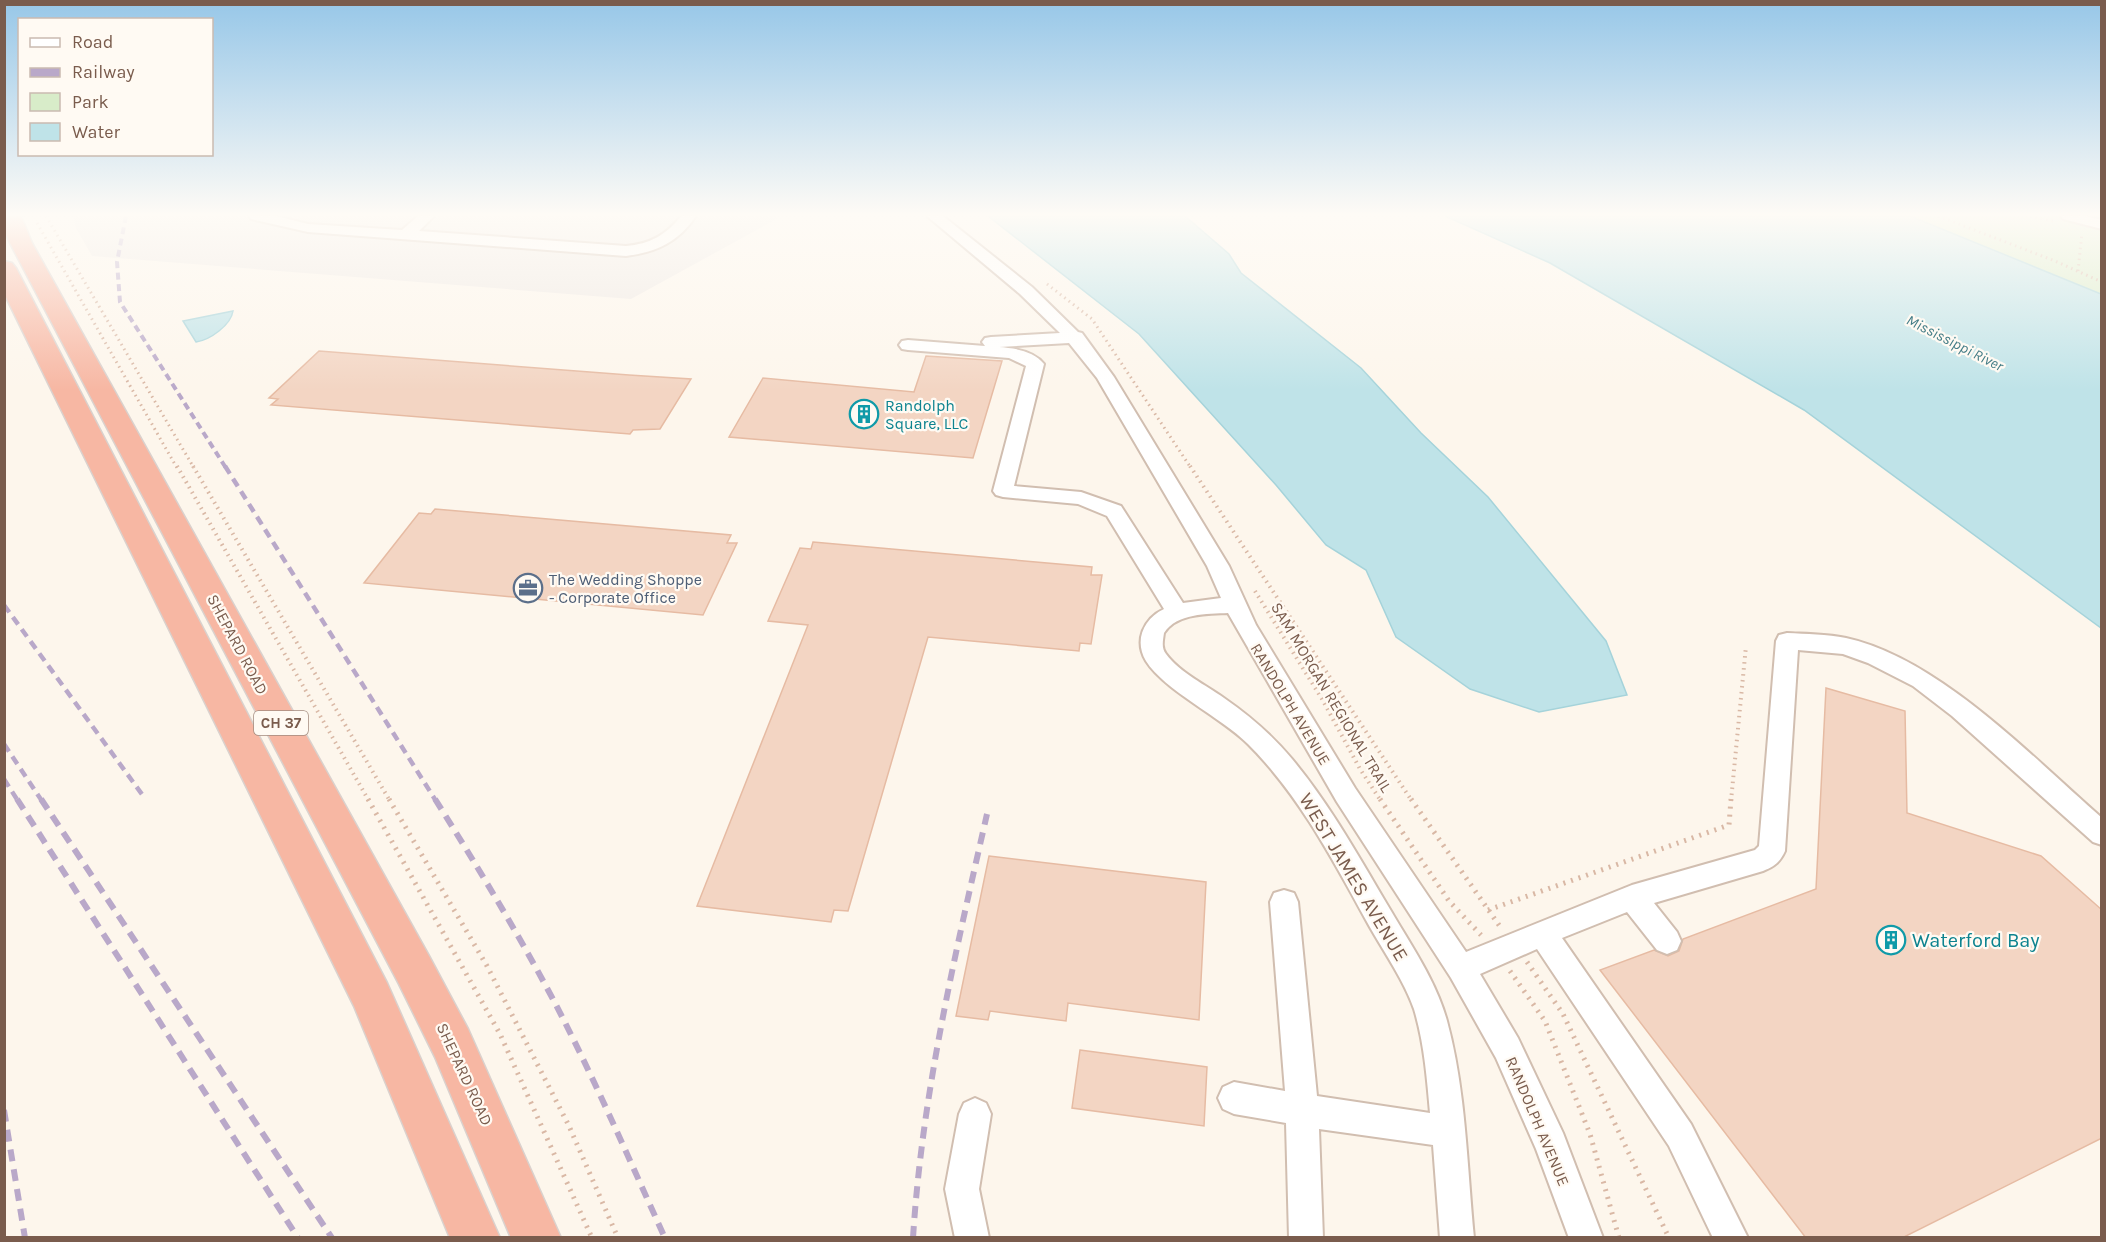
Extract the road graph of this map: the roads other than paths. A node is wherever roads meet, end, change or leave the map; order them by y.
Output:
1 (7, 274) edge
2 (38, 274) edge
3 (1005, 274) edge
4 (1076, 338) junction
5 (1243, 595) junction
6 (1177, 612) junction
7 (2102, 834) edge
8 (1632, 897) junction
9 (1284, 902) dead end
10 (1543, 934) junction
11 (1667, 941) dead end
12 (1461, 969) junction
13 (1234, 1098) dead end
14 (1302, 1110) junction
15 (975, 1114) dead end
16 (1447, 1131) junction
17 (475, 1238) edge
18 (536, 1238) edge
19 (972, 1238) edge
20 (1306, 1238) edge
21 (1457, 1238) edge
22 (1586, 1238) edge
23 (1731, 1238) edge

1 - 17 highway, CH 37
2 - 18 highway, SHEPARD ROAD / CH 37
3 - 4 street, RANDOLPH AVENUE
4 - 5 street, RANDOLPH AVENUE
4 - 6 street
5 - 6 street, WEST JAMES AVENUE
5 - 12 street, RANDOLPH AVENUE
6 - 16 street, WEST JAMES AVENUE
7 - 8 street
8 - 10 street
8 - 11 street
9 - 14 street
10 - 12 street
10 - 23 street
12 - 22 street, RANDOLPH AVENUE
13 - 14 street
14 - 16 street
14 - 20 street
15 - 19 street
16 - 21 street, WEST JAMES AVENUE

